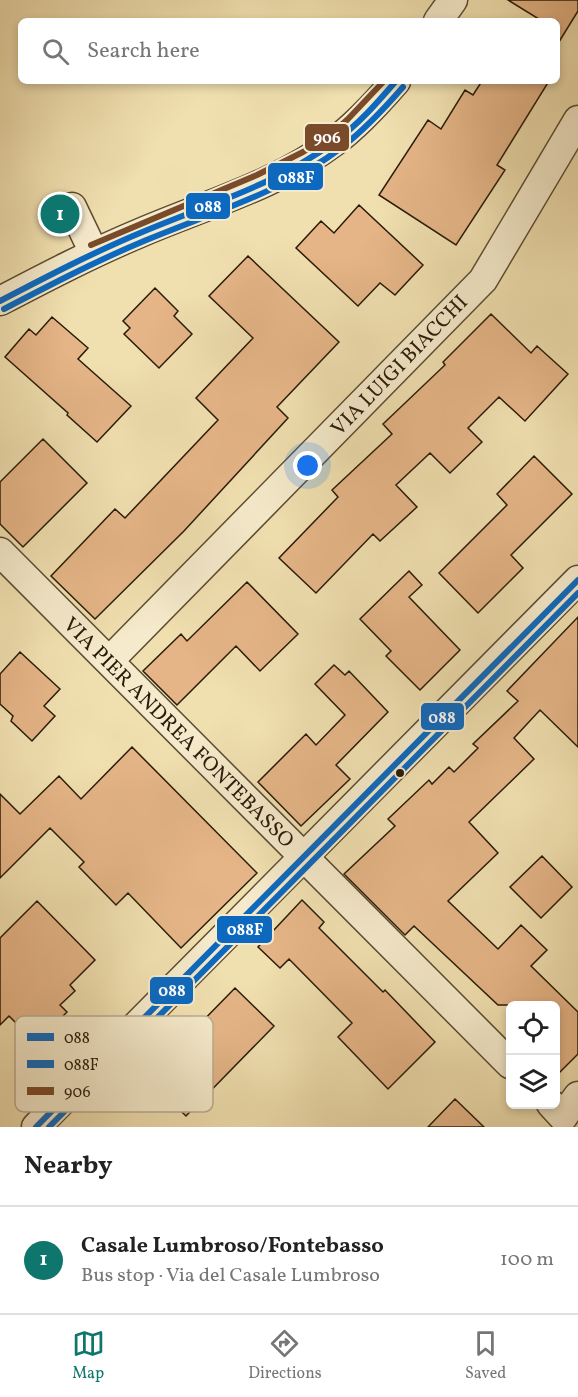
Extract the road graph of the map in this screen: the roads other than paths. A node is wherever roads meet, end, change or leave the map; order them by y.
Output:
1 (453, 0) edge
2 (440, 18) edge
3 (393, 84) edge
4 (578, 120) edge
5 (72, 207) dead end
6 (94, 253) junction
7 (0, 301) edge
8 (0, 552) edge
9 (578, 580) edge
10 (110, 660) junction
11 (303, 858) junction
12 (146, 1016) edge
13 (506, 1061) edge
14 (578, 1096) edge
15 (556, 1109) edge
16 (51, 1112) edge
17 (36, 1127) edge

1 - 2 street
3 - 6 street
4 - 10 street, VIA LUIGI BIACCHI
5 - 6 street
6 - 7 street
8 - 10 street, VIA PIER ANDREA FONTEBASSO
9 - 11 street
10 - 11 street, VIA PIER ANDREA FONTEBASSO
11 - 12 street
11 - 13 street, VIA PIER ANDREA FONTEBASSO
14 - 15 street
16 - 17 street

